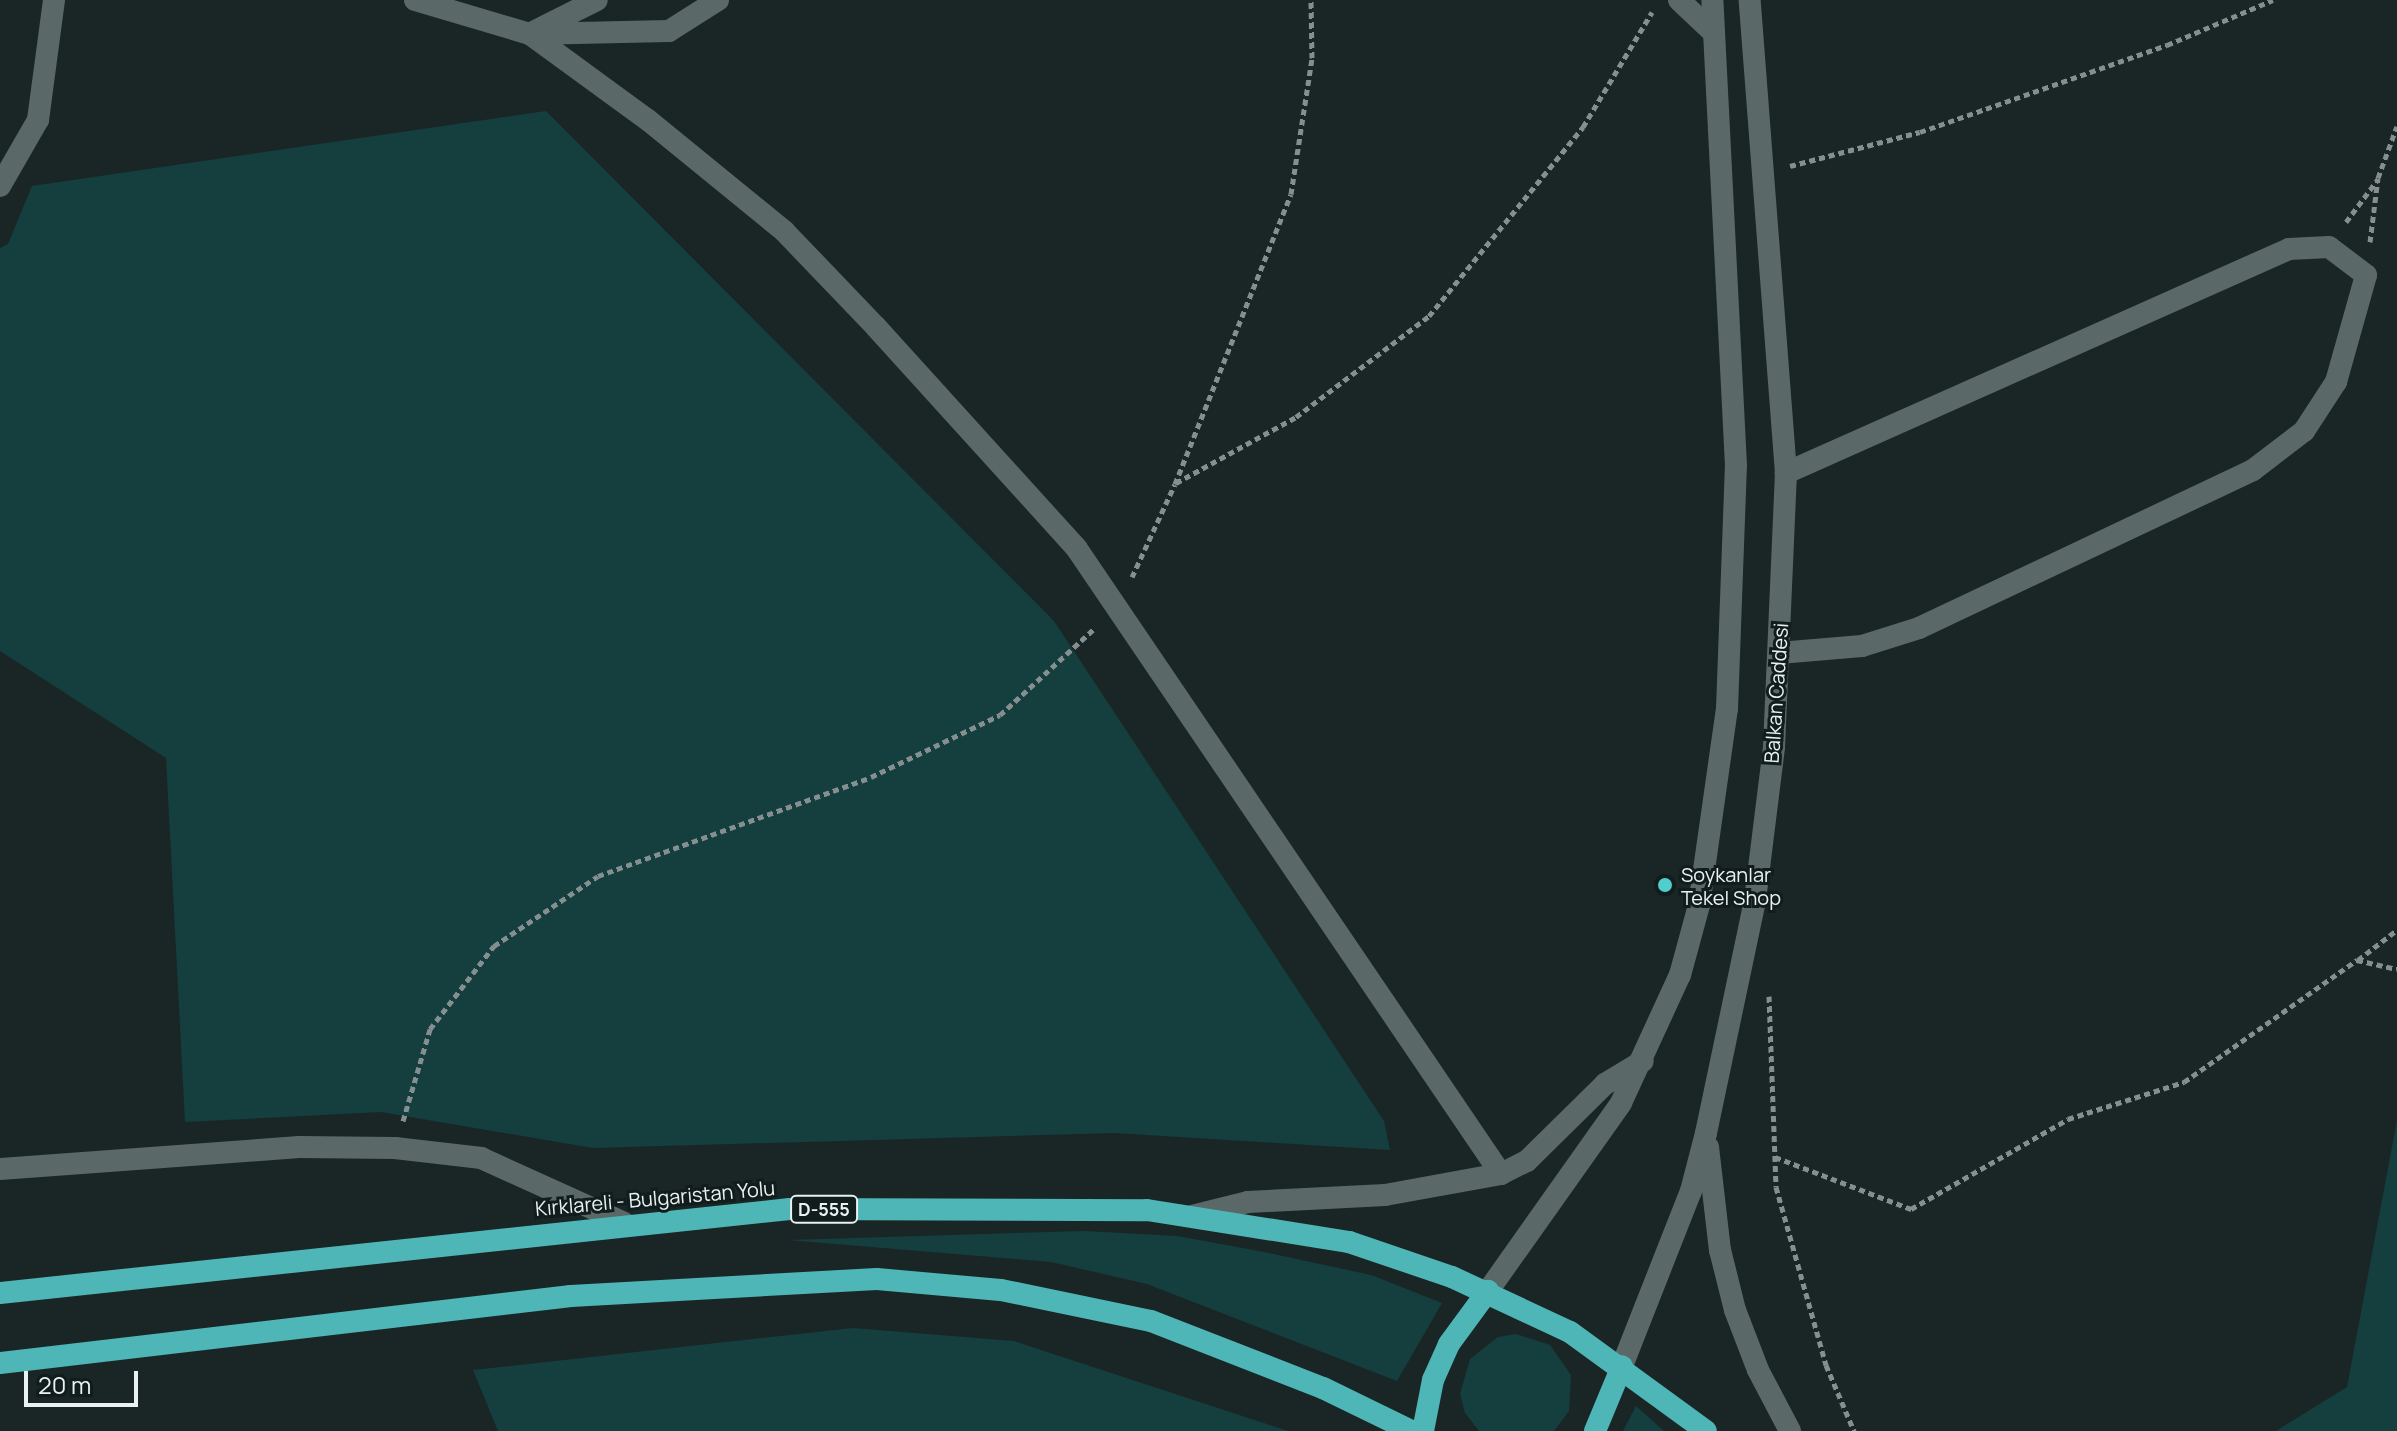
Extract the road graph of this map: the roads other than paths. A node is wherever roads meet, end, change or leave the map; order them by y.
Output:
1 (54, 0) edge
2 (415, 0) edge
3 (597, 0) edge
4 (718, 0) edge
5 (1679, 0) edge
6 (1712, 0) edge
7 (1750, 0) edge
8 (1714, 33) junction
9 (530, 34) junction
10 (0, 186) edge
11 (1786, 473) junction
12 (1779, 653) junction
13 (1644, 1060) junction
14 (1706, 1133) junction
15 (0, 1169) edge
16 (1501, 1174) junction
17 (1192, 1216) junction
18 (624, 1223) junction
19 (1488, 1291) junction
20 (0, 1293) edge
21 (0, 1363) edge
22 (1622, 1366) junction
23 (1411, 1431) edge
24 (1423, 1431) edge
25 (1595, 1431) edge
26 (1706, 1431) edge
27 (1790, 1431) edge

1 - 10 street
2 - 9 street
3 - 9 street
4 - 9 street
5 - 8 street
6 - 8 street
7 - 11 street, Balkan Caddesi
8 - 13 street
9 - 16 street
11 - 12 street, Balkan Caddesi
11 - 12 street
12 - 14 street, Balkan Caddesi
13 - 16 street
13 - 19 street
14 - 22 street, Balkan Caddesi
14 - 27 street
15 - 18 street
16 - 17 street
17 - 18 highway, Kırklareli - Bulgaristan Yolu / D-555
17 - 19 highway, Kırklareli - Bulgaristan Yolu / D-555
18 - 20 highway, Kırklareli - Bulgaristan Yolu / D-555
19 - 22 highway, Kırklareli - Bulgaristan Yolu / D-555
19 - 24 highway
21 - 23 highway
22 - 25 highway
22 - 26 highway, D-555

